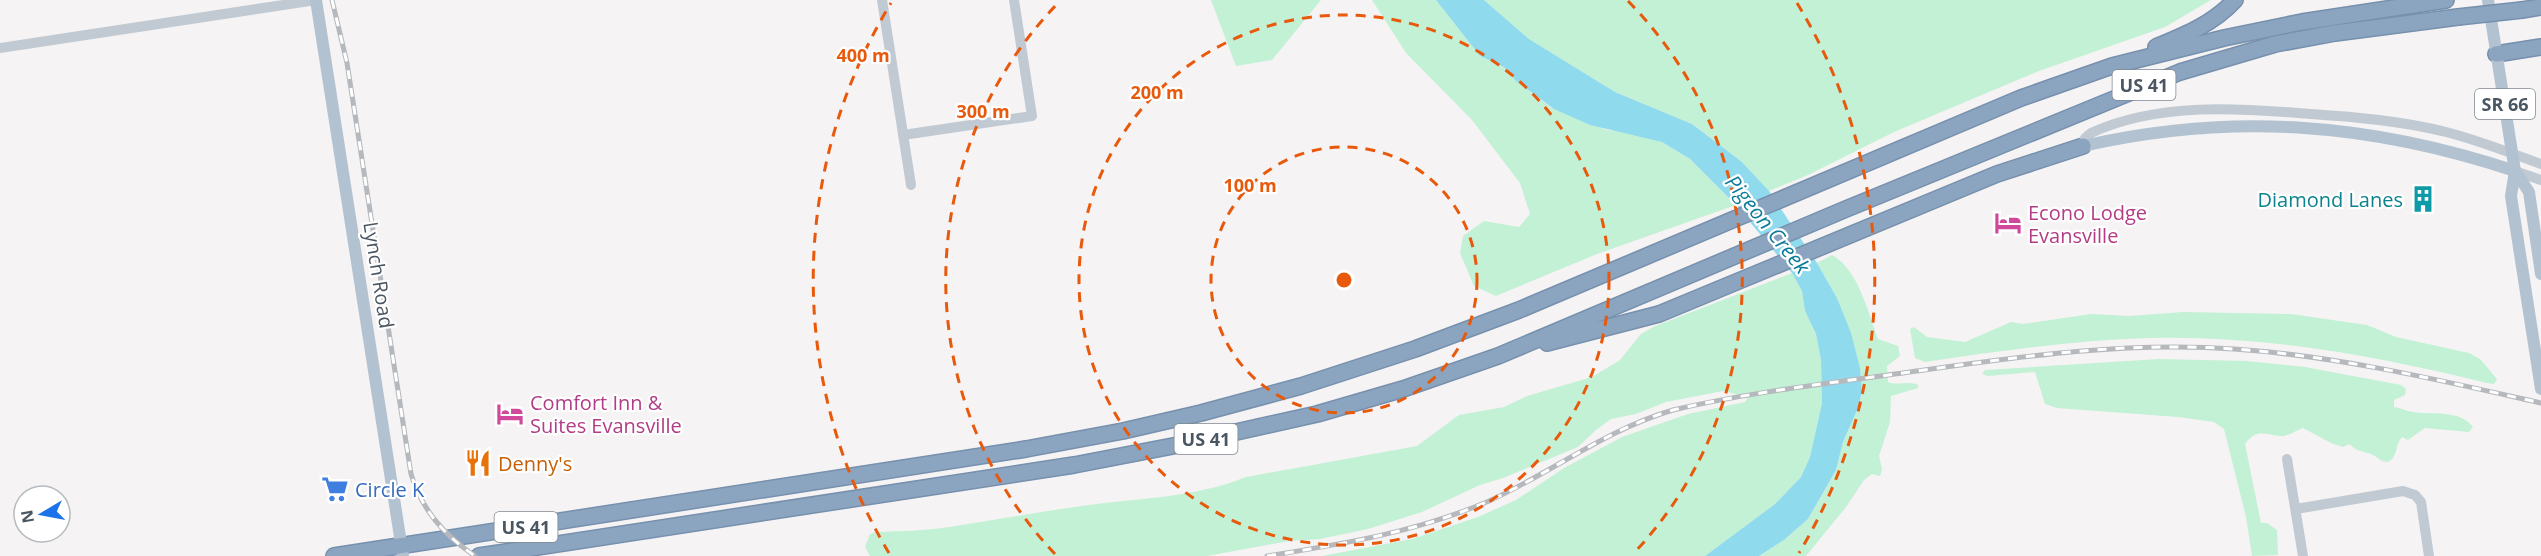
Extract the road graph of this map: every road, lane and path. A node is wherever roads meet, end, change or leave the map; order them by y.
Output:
1 (316, 0) edge
2 (882, 0) edge
3 (1014, 0) edge
4 (2235, 0) edge
5 (2379, 0) edge
6 (2446, 0) edge
7 (2488, 0) edge
8 (2403, 1) edge
9 (2541, 8) edge
10 (2541, 47) edge
11 (0, 48) edge
12 (2496, 54) junction
13 (2112, 66) junction
14 (903, 135) junction
15 (2083, 146) junction
16 (2513, 154) junction
17 (2541, 164) edge
18 (2515, 171) junction
19 (2541, 180) edge
20 (911, 185) dead end
21 (2541, 195) edge
22 (2534, 223) junction
23 (2541, 274) edge
24 (1498, 356) junction
25 (2541, 389) edge
26 (2287, 459) dead end
27 (2296, 509) junction
28 (402, 551) edge
29 (334, 556) edge
30 (479, 556) edge
31 (2303, 556) edge
32 (2429, 556) edge

1 - 11 street
1 - 28 main road, Lynch Road
2 - 14 street
3 - 14 street
4 - 13 highway
5 - 8 highway
6 - 8 highway, US 41
7 - 12 main road, SR 66
8 - 13 highway, US 41
9 - 24 highway, US 41, bridge
10 - 12 highway
12 - 16 main road, SR 66
13 - 28 highway, US 41
14 - 20 street
15 - 16 street
15 - 18 main road
15 - 24 highway
16 - 17 street
16 - 18 main road, SR 66
18 - 19 street
18 - 22 main road, SR 66
18 - 25 main road, SR 66
21 - 22 main road
22 - 23 main road, SR 66
24 - 30 highway, US 41
26 - 27 street
27 - 31 street
27 - 32 street
28 - 29 highway, US 41

